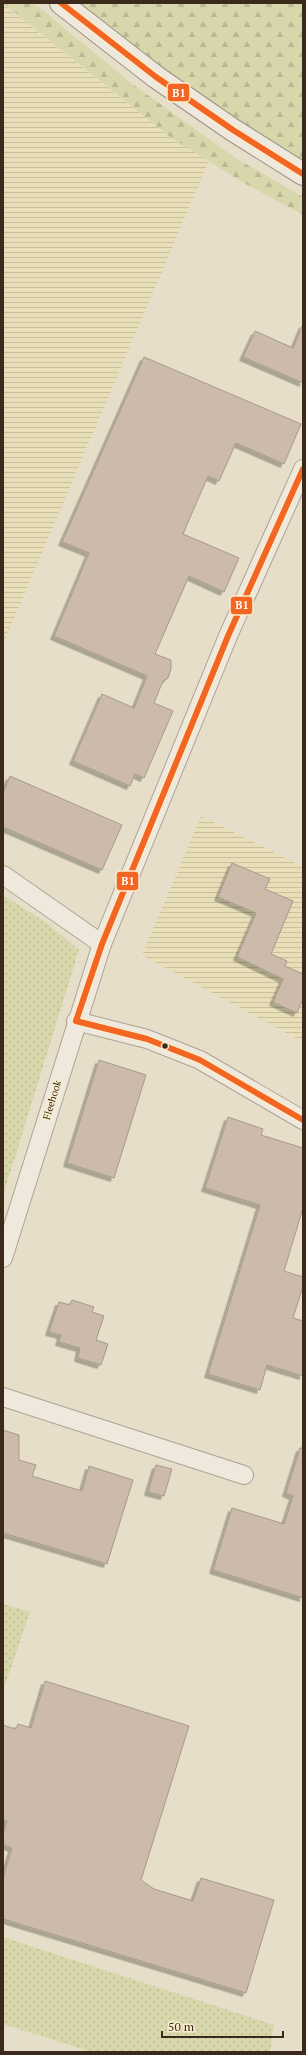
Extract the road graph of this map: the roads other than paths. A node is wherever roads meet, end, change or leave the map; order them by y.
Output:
1 (67, 8) edge
2 (303, 174) edge
3 (303, 470) edge
4 (3, 875) edge
5 (102, 944) junction
6 (76, 1020) junction
7 (303, 1120) edge
8 (3, 1258) edge
9 (3, 1397) edge
10 (244, 1475) dead end

1 - 2 street
3 - 5 street, Fleehook
4 - 5 street
5 - 6 street, Fleehook
6 - 7 street
6 - 8 street, Fleehook
9 - 10 street

